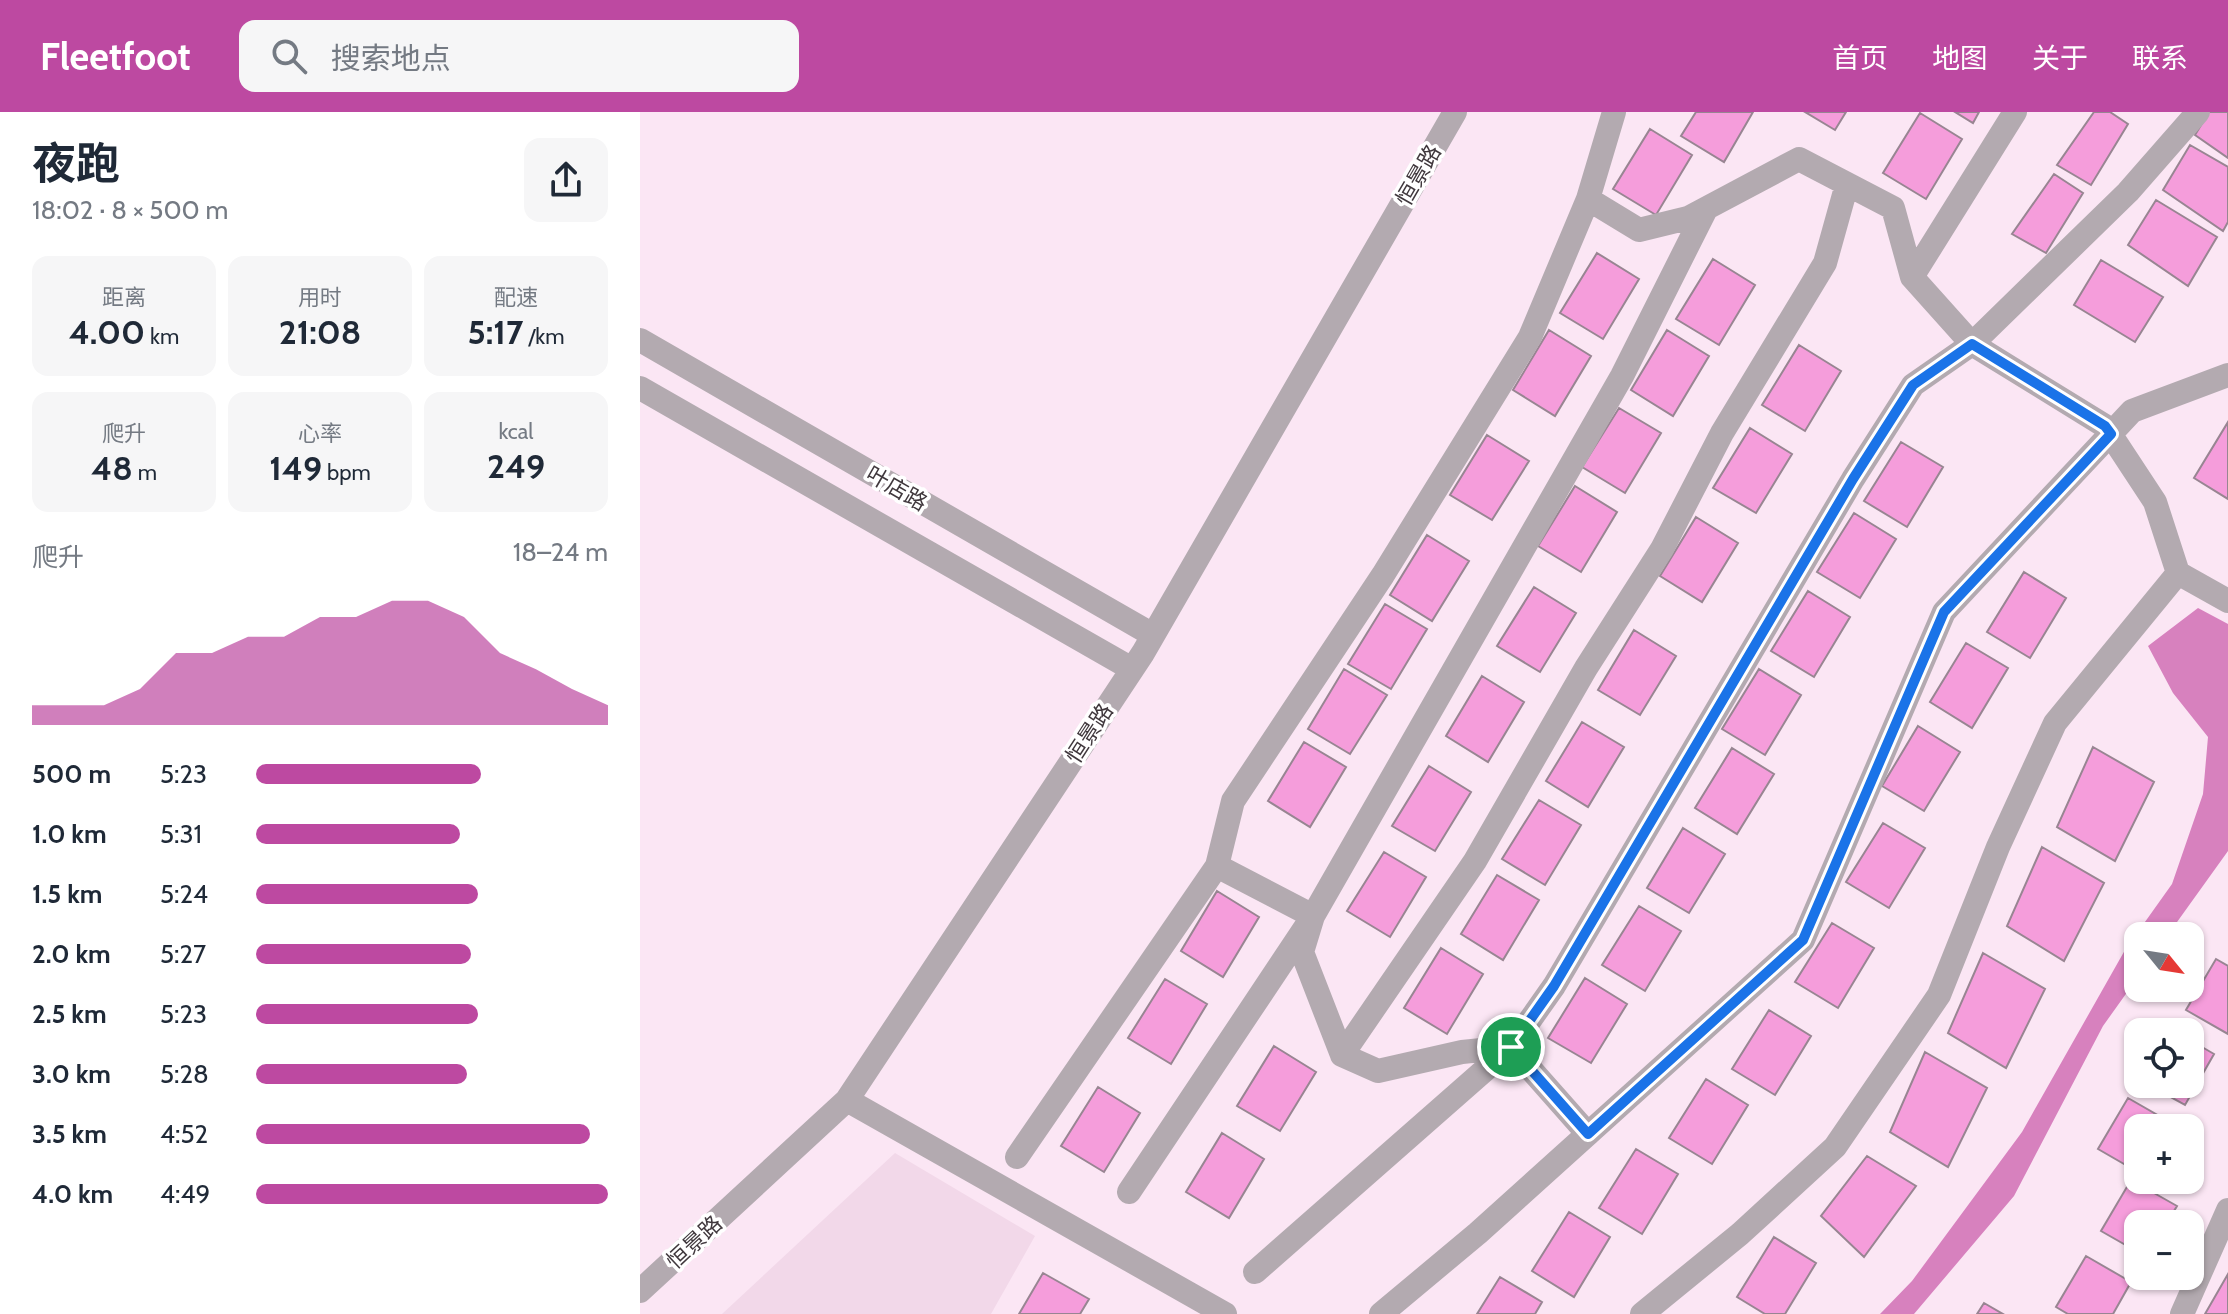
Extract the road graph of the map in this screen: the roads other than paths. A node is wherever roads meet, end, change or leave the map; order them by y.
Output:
1 (1455, 112) edge
2 (1614, 112) edge
3 (2015, 112) edge
4 (2198, 112) edge
5 (1847, 184) junction
6 (1588, 199) junction
7 (1706, 209) junction
8 (1912, 277) junction
9 (640, 340) edge
10 (1972, 344) junction
11 (2228, 375) edge
12 (640, 388) edge
13 (2111, 434) junction
14 (2178, 573) junction
15 (2228, 601) edge
16 (1153, 635) junction
17 (1132, 669) junction
18 (1217, 866) junction
19 (1313, 916) junction
20 (1511, 1047) junction
21 (1342, 1055) junction
22 (847, 1100) junction
23 (1588, 1134) junction
24 (1017, 1157) dead end
25 (1129, 1192) dead end
26 (2228, 1210) edge
27 (1255, 1272) dead end
28 (640, 1291) edge
29 (1225, 1314) edge
30 (1381, 1314) edge
31 (1642, 1314) edge
32 (2182, 1314) edge

1 - 16 street, 恒景路
2 - 6 street
3 - 8 street
4 - 10 street
5 - 7 street
5 - 8 street
5 - 21 street
6 - 7 street
6 - 18 street
7 - 19 street
8 - 10 street
9 - 16 street, 叶店路
10 - 13 street
10 - 20 street
11 - 13 street
12 - 17 street, 叶店路
13 - 14 street
13 - 23 street
14 - 15 street
14 - 31 street
16 - 17 street, 恒景路
17 - 22 street, 恒景路
18 - 19 street
18 - 24 street
19 - 21 street
19 - 25 street
20 - 21 street
20 - 23 street
20 - 27 street
22 - 28 street, 恒景路
22 - 29 street
23 - 30 street
26 - 32 street

